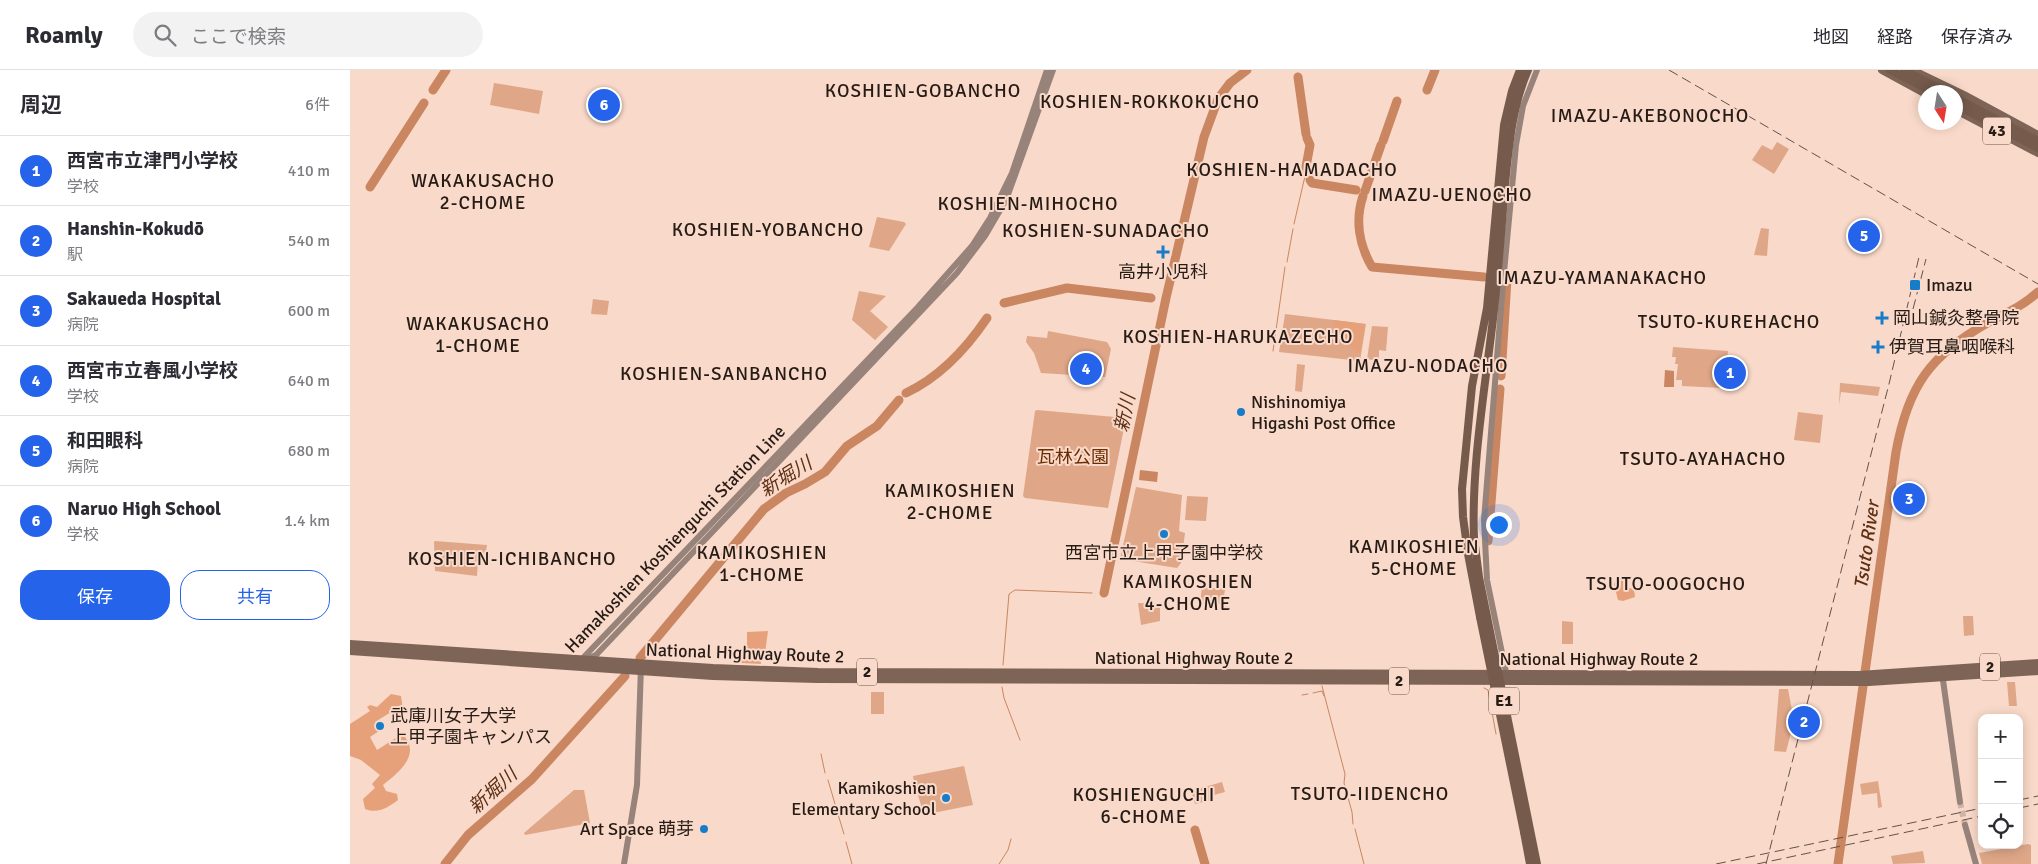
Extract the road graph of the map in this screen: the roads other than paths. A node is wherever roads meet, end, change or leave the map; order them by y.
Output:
1 (1048, 70) edge
2 (1053, 70) edge
3 (1520, 70) edge
4 (1528, 70) edge
5 (1536, 70) edge
6 (1882, 70) edge
7 (1890, 70) edge
8 (1904, 70) edge
9 (1912, 70) edge
10 (1919, 85) edge
11 (1933, 85) edge
12 (1918, 90) edge
13 (1963, 102) edge
14 (1963, 108) edge
15 (1963, 114) edge
16 (2038, 135) edge
17 (2038, 141) edge
18 (2038, 148) edge
19 (2038, 153) edge
20 (350, 644) edge
21 (350, 651) edge
22 (583, 660) junction
23 (2038, 663) edge
24 (573, 667) junction
25 (641, 667) junction
26 (2038, 671) edge
27 (1942, 673) junction
28 (1507, 677) junction
29 (1960, 802) tunnel mouth
30 (1965, 825) tunnel mouth
31 (624, 864) edge
32 (1530, 864) edge
33 (1537, 864) edge
34 (1976, 864) edge

1 - 22 main road, Hamakoshien Koshienguchi Station Line
2 - 22 main road, Hamakoshien Koshienguchi Station Line
3 - 32 highway, E1, bridge
4 - 33 highway, E1, bridge
5 - 28 main road
6 - 12 highway
7 - 10 highway
8 - 11 highway
9 - 16 highway, 43
13 - 17 highway
14 - 18 highway
15 - 19 highway, 43
20 - 22 highway, National Highway Route 2 / 2
21 - 24 highway, National Highway Route 2 / 2
22 - 24 main road, Hamakoshien Koshienguchi Station Line
22 - 25 highway, National Highway Route 2 / 2
23 - 27 highway, National Highway Route 2 / 2
24 - 25 highway, National Highway Route 2 / 2
25 - 28 highway, National Highway Route 2 / 2
25 - 31 main road
26 - 27 highway, National Highway Route 2 / 2
27 - 28 highway, National Highway Route 2 / 2
27 - 29 main road
30 - 34 main road

